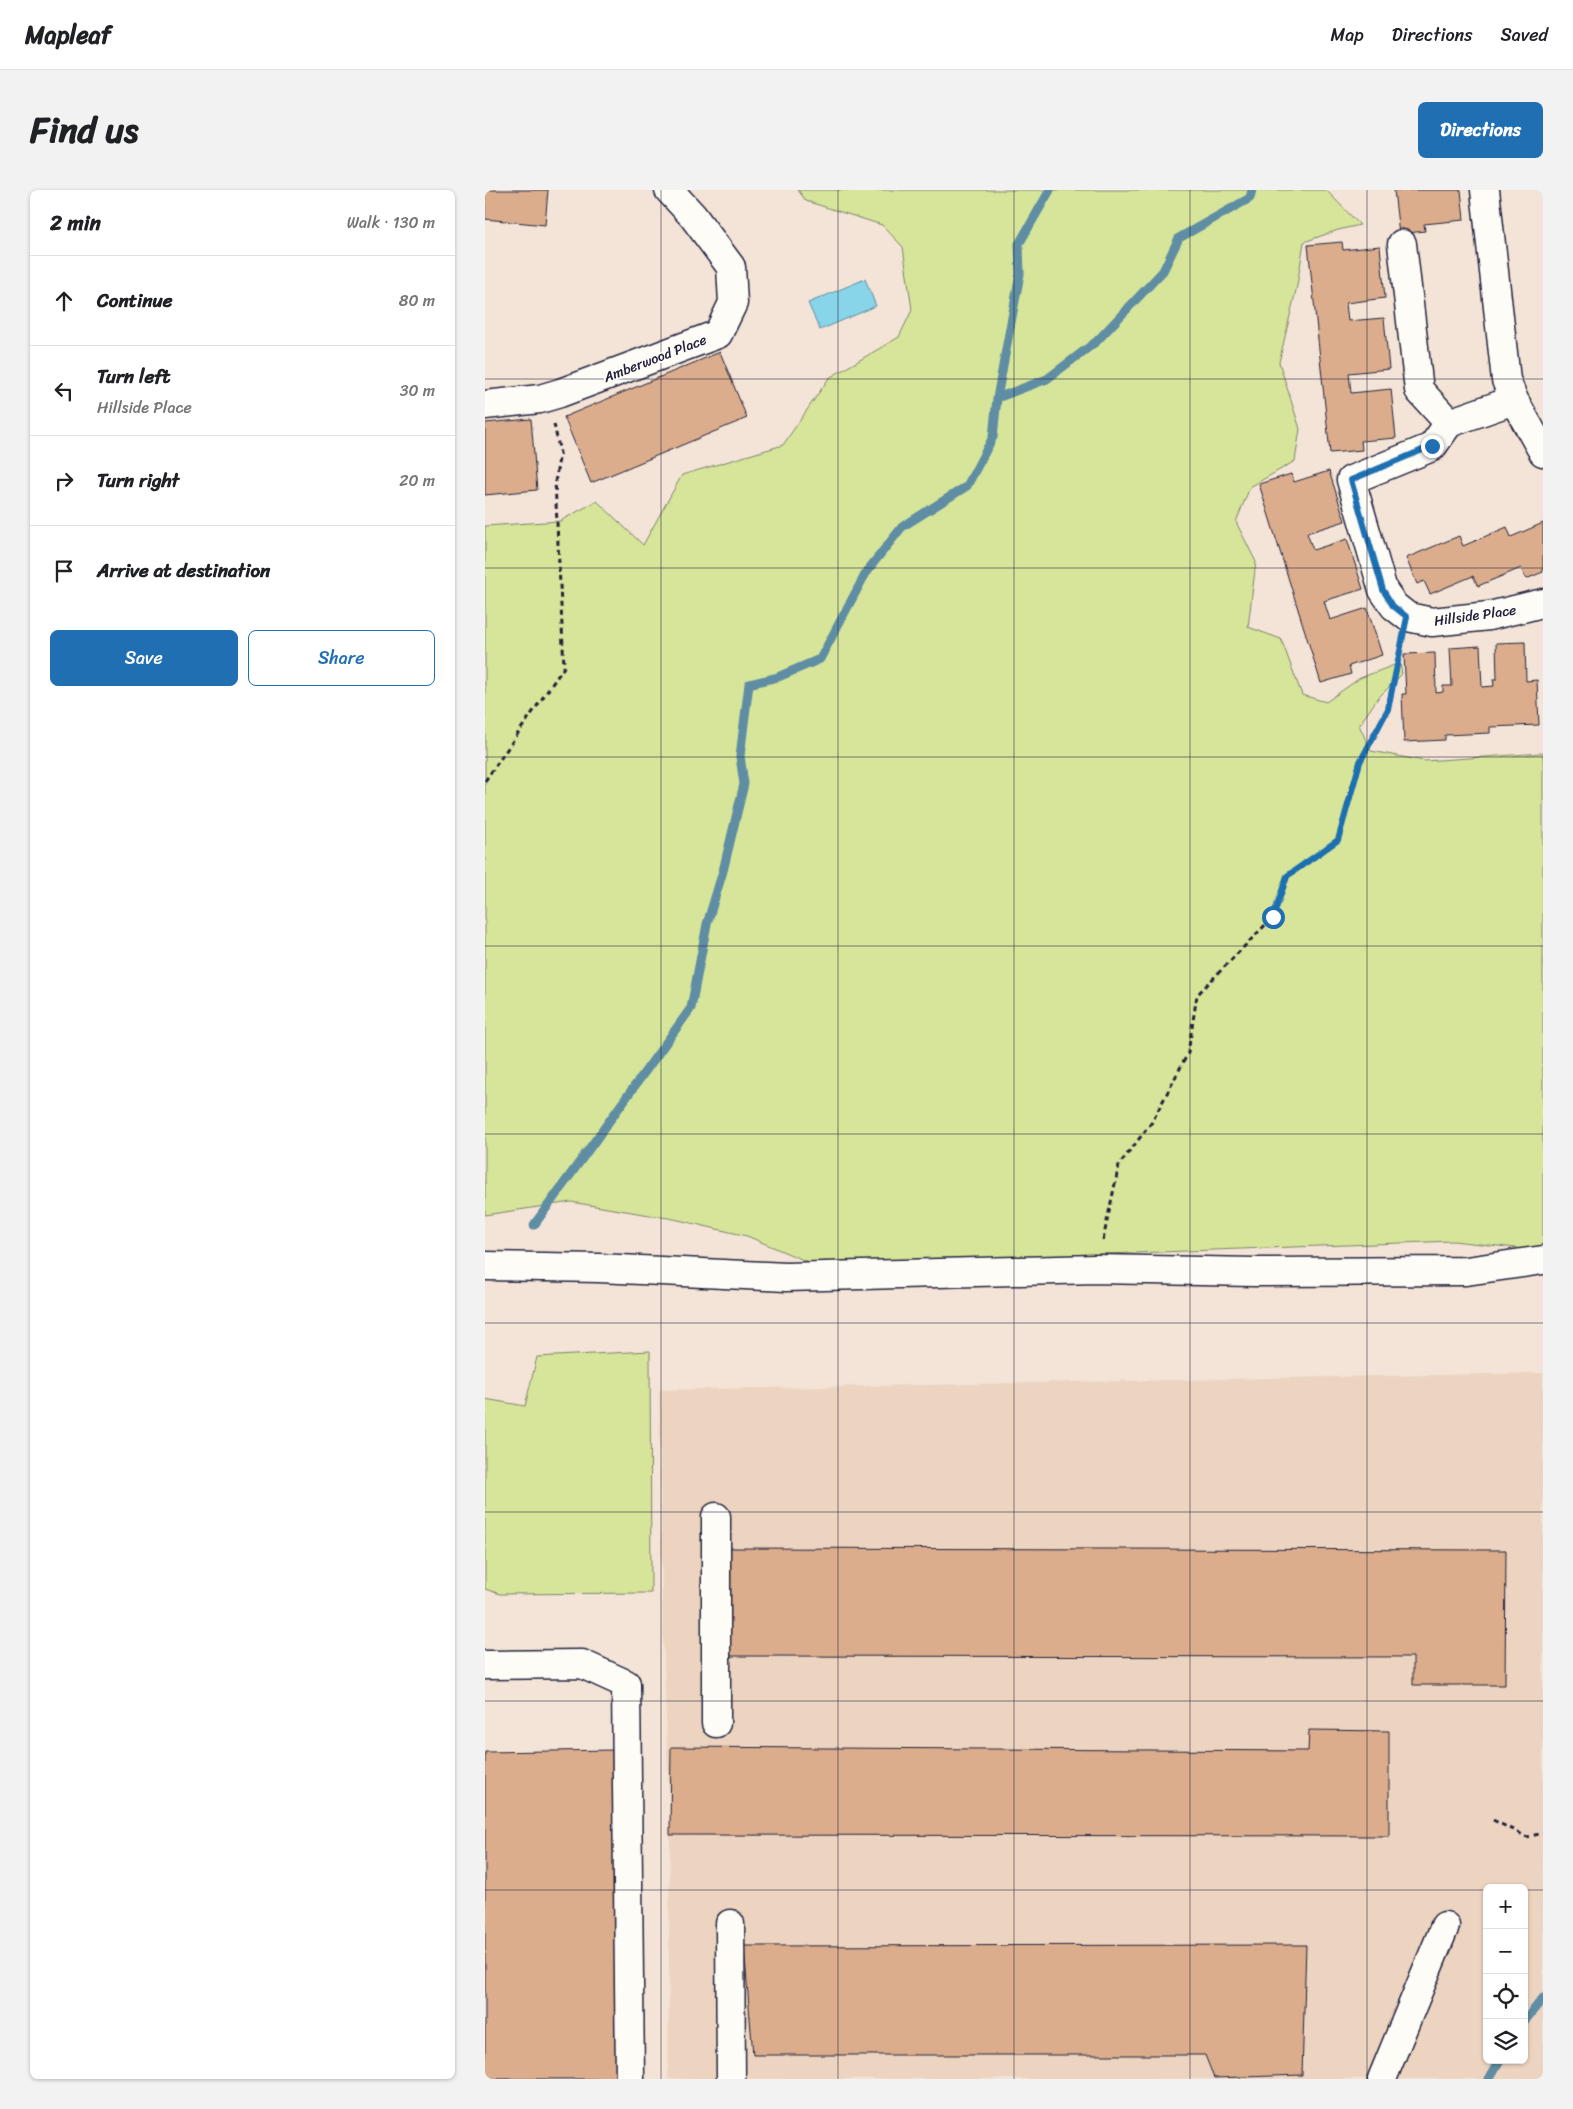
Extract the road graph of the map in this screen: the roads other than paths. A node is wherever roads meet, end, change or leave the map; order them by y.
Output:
1 (669, 190) edge
2 (1485, 190) edge
3 (1402, 244) dead end
4 (1514, 400) junction
5 (485, 404) edge
6 (1449, 423) junction
7 (1543, 452) edge
8 (1543, 603) edge
9 (1543, 1260) edge
10 (485, 1266) edge
11 (715, 1517) dead end
12 (485, 1665) edge
13 (716, 1723) dead end
14 (730, 1924) dead end
15 (1445, 1926) dead end
16 (630, 2079) edge
17 (731, 2079) edge
18 (1382, 2079) edge

1 - 5 street, Amberwood Place
2 - 4 street
3 - 6 street
4 - 6 street
4 - 7 street
6 - 8 street, Hillside Place
9 - 10 street
11 - 13 street
12 - 16 street
14 - 17 street
15 - 18 street

